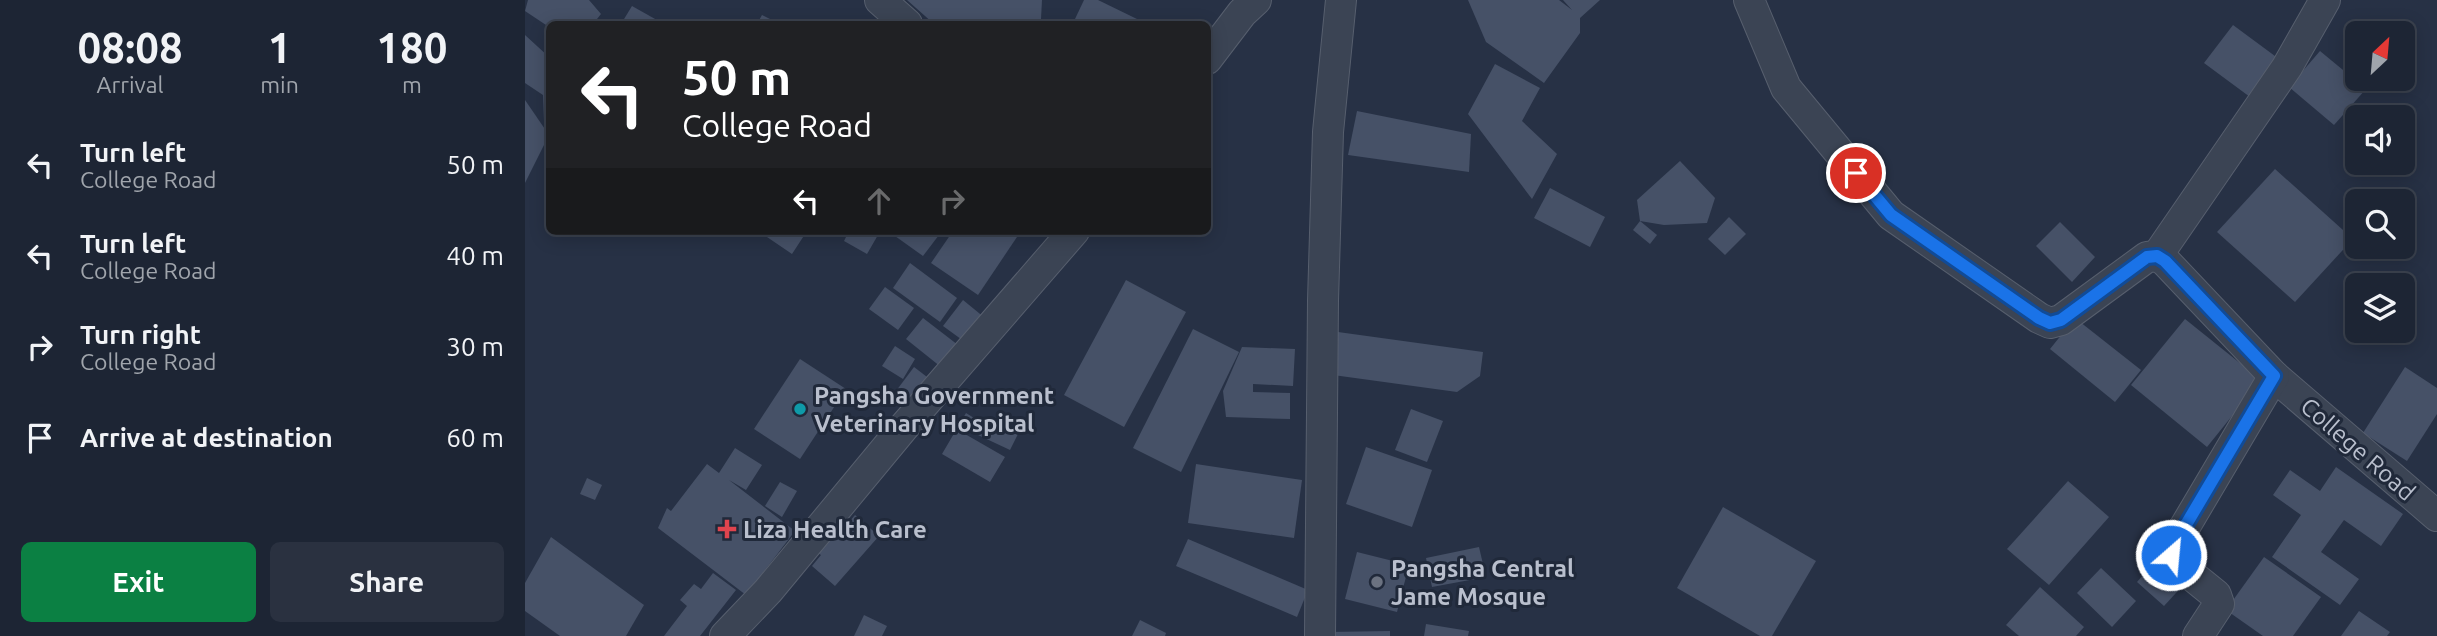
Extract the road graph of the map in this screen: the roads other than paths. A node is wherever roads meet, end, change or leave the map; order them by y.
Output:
1 (880, 0) edge
2 (1256, 0) edge
3 (1341, 0) edge
4 (1749, 0) edge
5 (2325, 0) edge
6 (904, 21) edge
7 (1211, 54) edge
8 (1071, 235) edge
9 (2157, 256) junction
10 (2274, 376) junction
11 (2437, 516) edge
12 (725, 636) edge
13 (1320, 636) edge
14 (2197, 636) edge

1 - 6 street
2 - 7 street
3 - 13 street
4 - 9 street
5 - 9 street
8 - 12 street
9 - 10 street, College Road
10 - 11 street, College Road
10 - 14 street

